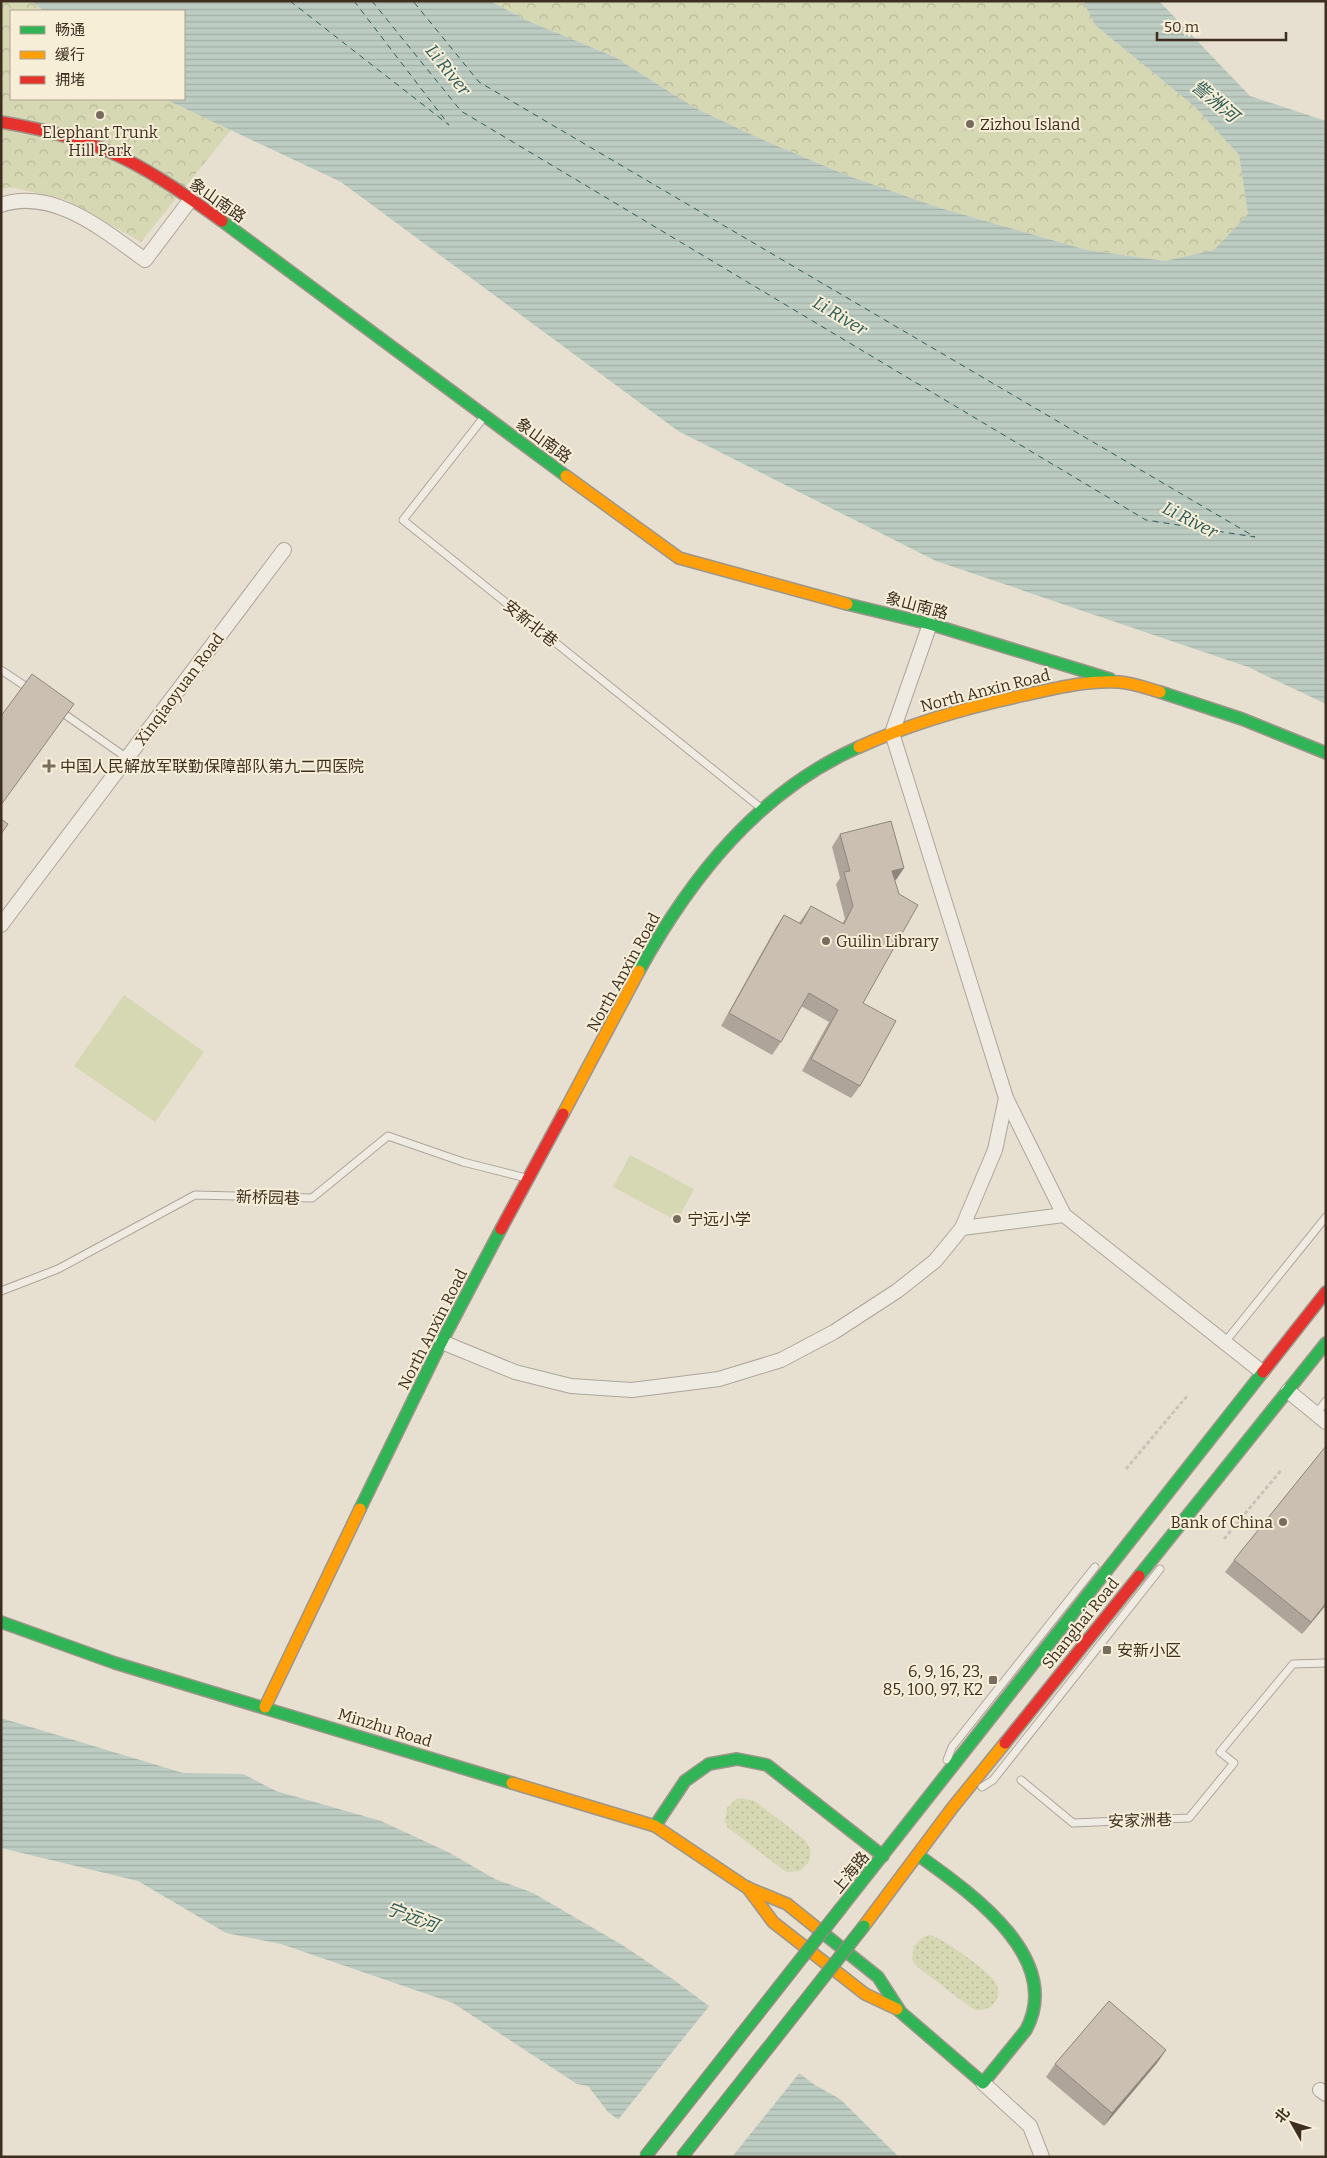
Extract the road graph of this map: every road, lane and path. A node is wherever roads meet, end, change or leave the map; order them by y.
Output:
1 (1, 122) edge
2 (191, 199) junction
3 (1, 205) edge
4 (484, 417) junction
5 (284, 550) dead end
6 (930, 624) junction
7 (1, 670) edge
8 (1119, 681) junction
9 (41, 697) edge
10 (56, 708) edge
11 (892, 733) junction
12 (1326, 753) edge
13 (127, 758) junction
14 (762, 808) junction
15 (1, 925) edge
16 (1006, 1098) junction
17 (529, 1178) junction
18 (1064, 1215) junction
19 (1326, 1217) edge
20 (962, 1228) junction
21 (1, 1291) edge
22 (1326, 1292) edge
23 (442, 1342) junction
24 (1225, 1342) junction
25 (1326, 1343) edge
26 (1262, 1372) junction
27 (1288, 1391) junction
28 (1187, 1396) dead end
29 (1326, 1401) edge
30 (1222, 1410) dead end
31 (1321, 1418) edge
32 (1259, 1440) dead end
33 (1126, 1469) dead end
34 (1282, 1469) dead end
35 (1224, 1539) dead end
36 (1097, 1563) dead end
37 (1163, 1566) dead end
38 (1, 1622) edge
39 (1326, 1663) edge
40 (265, 1707) junction
41 (1021, 1780) dead end
42 (934, 1792) junction
43 (953, 1807) junction
44 (655, 1826) junction
45 (918, 1855) junction
46 (883, 1856) junction
47 (746, 1887) junction
48 (900, 2011) junction
49 (983, 2083) junction
50 (645, 2157) edge
51 (682, 2157) edge
52 (1042, 2157) edge

1 - 2 main road, 象山南路
2 - 3 street
2 - 4 main road, 象山南路
4 - 6 main road, 象山南路
4 - 14 lane, 安新北巷
5 - 13 street, Xinqiaoyuan Road
6 - 8 main road, 象山南路
6 - 11 street
7 - 9 lane
8 - 11 main road, North Anxin Road
8 - 12 main road, North Anxin Road
10 - 13 lane
11 - 14 main road, North Anxin Road
11 - 16 street
13 - 15 street, Xinqiaoyuan Road
14 - 17 main road, North Anxin Road
16 - 18 street
16 - 20 street
17 - 21 lane, 新桥园巷
17 - 23 main road, North Anxin Road
18 - 20 street
18 - 24 street
19 - 24 lane
20 - 23 street
22 - 26 main road, Shanghai Road
23 - 40 main road, North Anxin Road
24 - 26 street
25 - 27 main road, Shanghai Road
26 - 30 lane
26 - 42 main road, Shanghai Road
27 - 31 street
27 - 32 lane
27 - 43 main road, Shanghai Road
28 - 33 path
29 - 31 lane
34 - 35 path
36 - 42 lane
37 - 43 lane
38 - 40 main road, Minzhu Road
39 - 41 lane, 安家洲巷
40 - 44 main road, Minzhu Road
42 - 46 main road, Shanghai Road
43 - 45 main road, Shanghai Road
44 - 46 main road
44 - 47 main road, Minzhu Road
45 - 49 main road
45 - 51 main road, Shanghai Road, bridge
46 - 50 main road, 上海路, bridge
47 - 48 main road
47 - 48 main road
48 - 49 main road
49 - 52 street

